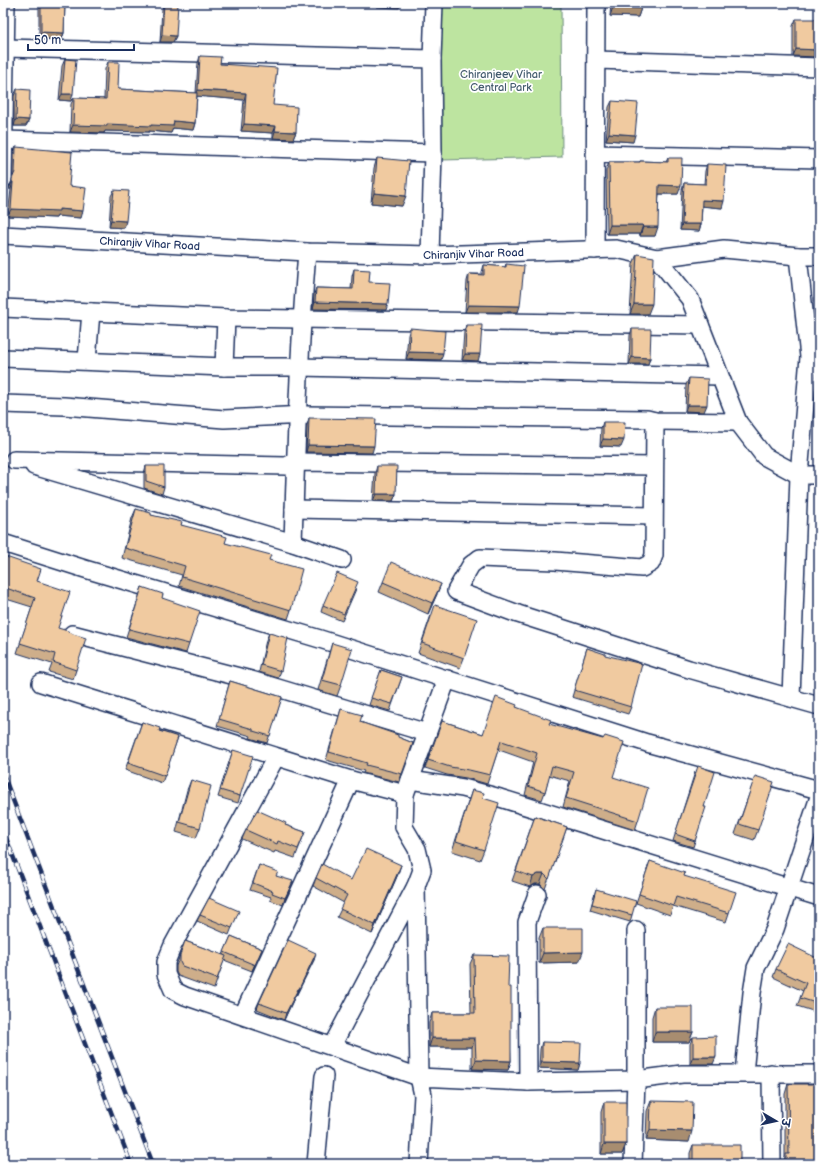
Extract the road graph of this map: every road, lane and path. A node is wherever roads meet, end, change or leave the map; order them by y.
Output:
1 (6, 3) edge
2 (434, 3) edge
3 (596, 3) edge
4 (5, 48) junction
5 (432, 59) junction
6 (596, 60) junction
7 (819, 67) edge
8 (4, 140) edge
9 (433, 153) junction
10 (595, 154) junction
11 (819, 159) edge
12 (3, 178) edge
13 (3, 235) edge
14 (595, 250) junction
15 (306, 252) junction
16 (430, 255) junction
17 (798, 256) junction
18 (819, 256) edge
19 (657, 258) junction
20 (3, 308) edge
21 (91, 312) junction
22 (226, 318) junction
23 (301, 319) junction
24 (700, 325) junction
25 (3, 358) edge
26 (87, 360) junction
27 (224, 367) junction
28 (299, 367) junction
29 (720, 376) junction
30 (3, 404) edge
31 (296, 415) junction
32 (655, 421) junction
33 (738, 422) junction
34 (9, 459) edge
35 (296, 462) junction
36 (654, 466) junction
37 (799, 475) junction
38 (819, 476) edge
39 (294, 509) junction
40 (653, 516) junction
41 (3, 543) edge
42 (293, 543) junction
43 (342, 560) dead end
44 (72, 634) edge
45 (447, 679) junction
46 (41, 683) dead end
47 (791, 698) junction
48 (819, 706) edge
49 (427, 733) junction
50 (276, 756) junction
51 (351, 780) junction
52 (407, 787) junction
53 (819, 790) edge
54 (819, 797) edge
55 (416, 886) junction
56 (789, 887) junction
57 (537, 894) dead end
58 (819, 897) edge
59 (636, 930) dead end
60 (243, 1015) junction
61 (332, 1046) junction
62 (744, 1073) junction
63 (772, 1074) junction
64 (819, 1074) edge
65 (324, 1076) dead end
66 (419, 1077) junction
67 (636, 1080) junction
68 (528, 1082) junction
69 (316, 1164) edge
70 (419, 1164) edge
71 (633, 1164) edge
72 (772, 1164) edge

1 - 4 street
2 - 5 street
3 - 6 street
4 - 5 street
4 - 8 street
5 - 9 street
6 - 7 street
6 - 10 street
8 - 9 street
8 - 12 street
9 - 16 street
10 - 11 street
10 - 14 street
13 - 15 street, Chiranjiv Vihar Road
14 - 16 street, Chiranjiv Vihar Road
14 - 19 street, Chiranjiv Vihar Road
15 - 16 street, Chiranjiv Vihar Road
15 - 23 street
17 - 18 street
17 - 19 street
17 - 37 street
19 - 24 street
20 - 21 street
21 - 22 street
21 - 26 street
22 - 23 street
22 - 27 street
23 - 24 street
23 - 28 street
24 - 29 street
25 - 26 street
26 - 27 street
27 - 28 street
28 - 29 street
28 - 31 street
29 - 33 street
30 - 31 street
31 - 32 street
31 - 35 street
32 - 33 street
32 - 36 street
33 - 37 street
34 - 35 street
34 - 42 street
35 - 36 street
35 - 39 street
36 - 40 street
37 - 38 street
37 - 47 street
39 - 40 street
39 - 42 street
40 - 47 street
41 - 45 street
42 - 43 street
44 - 49 street
45 - 49 street
45 - 53 street
46 - 50 street
47 - 48 street
49 - 52 street
50 - 51 street
50 - 60 street
51 - 52 street
51 - 60 street
52 - 55 street
52 - 56 street
54 - 56 street
55 - 61 street
55 - 66 street
56 - 58 street
56 - 62 street
57 - 68 street
59 - 67 street
60 - 61 street
61 - 66 street
62 - 63 street
62 - 67 street
63 - 64 street
63 - 72 street
65 - 69 street
66 - 68 street
66 - 70 street
67 - 68 street
67 - 71 street

